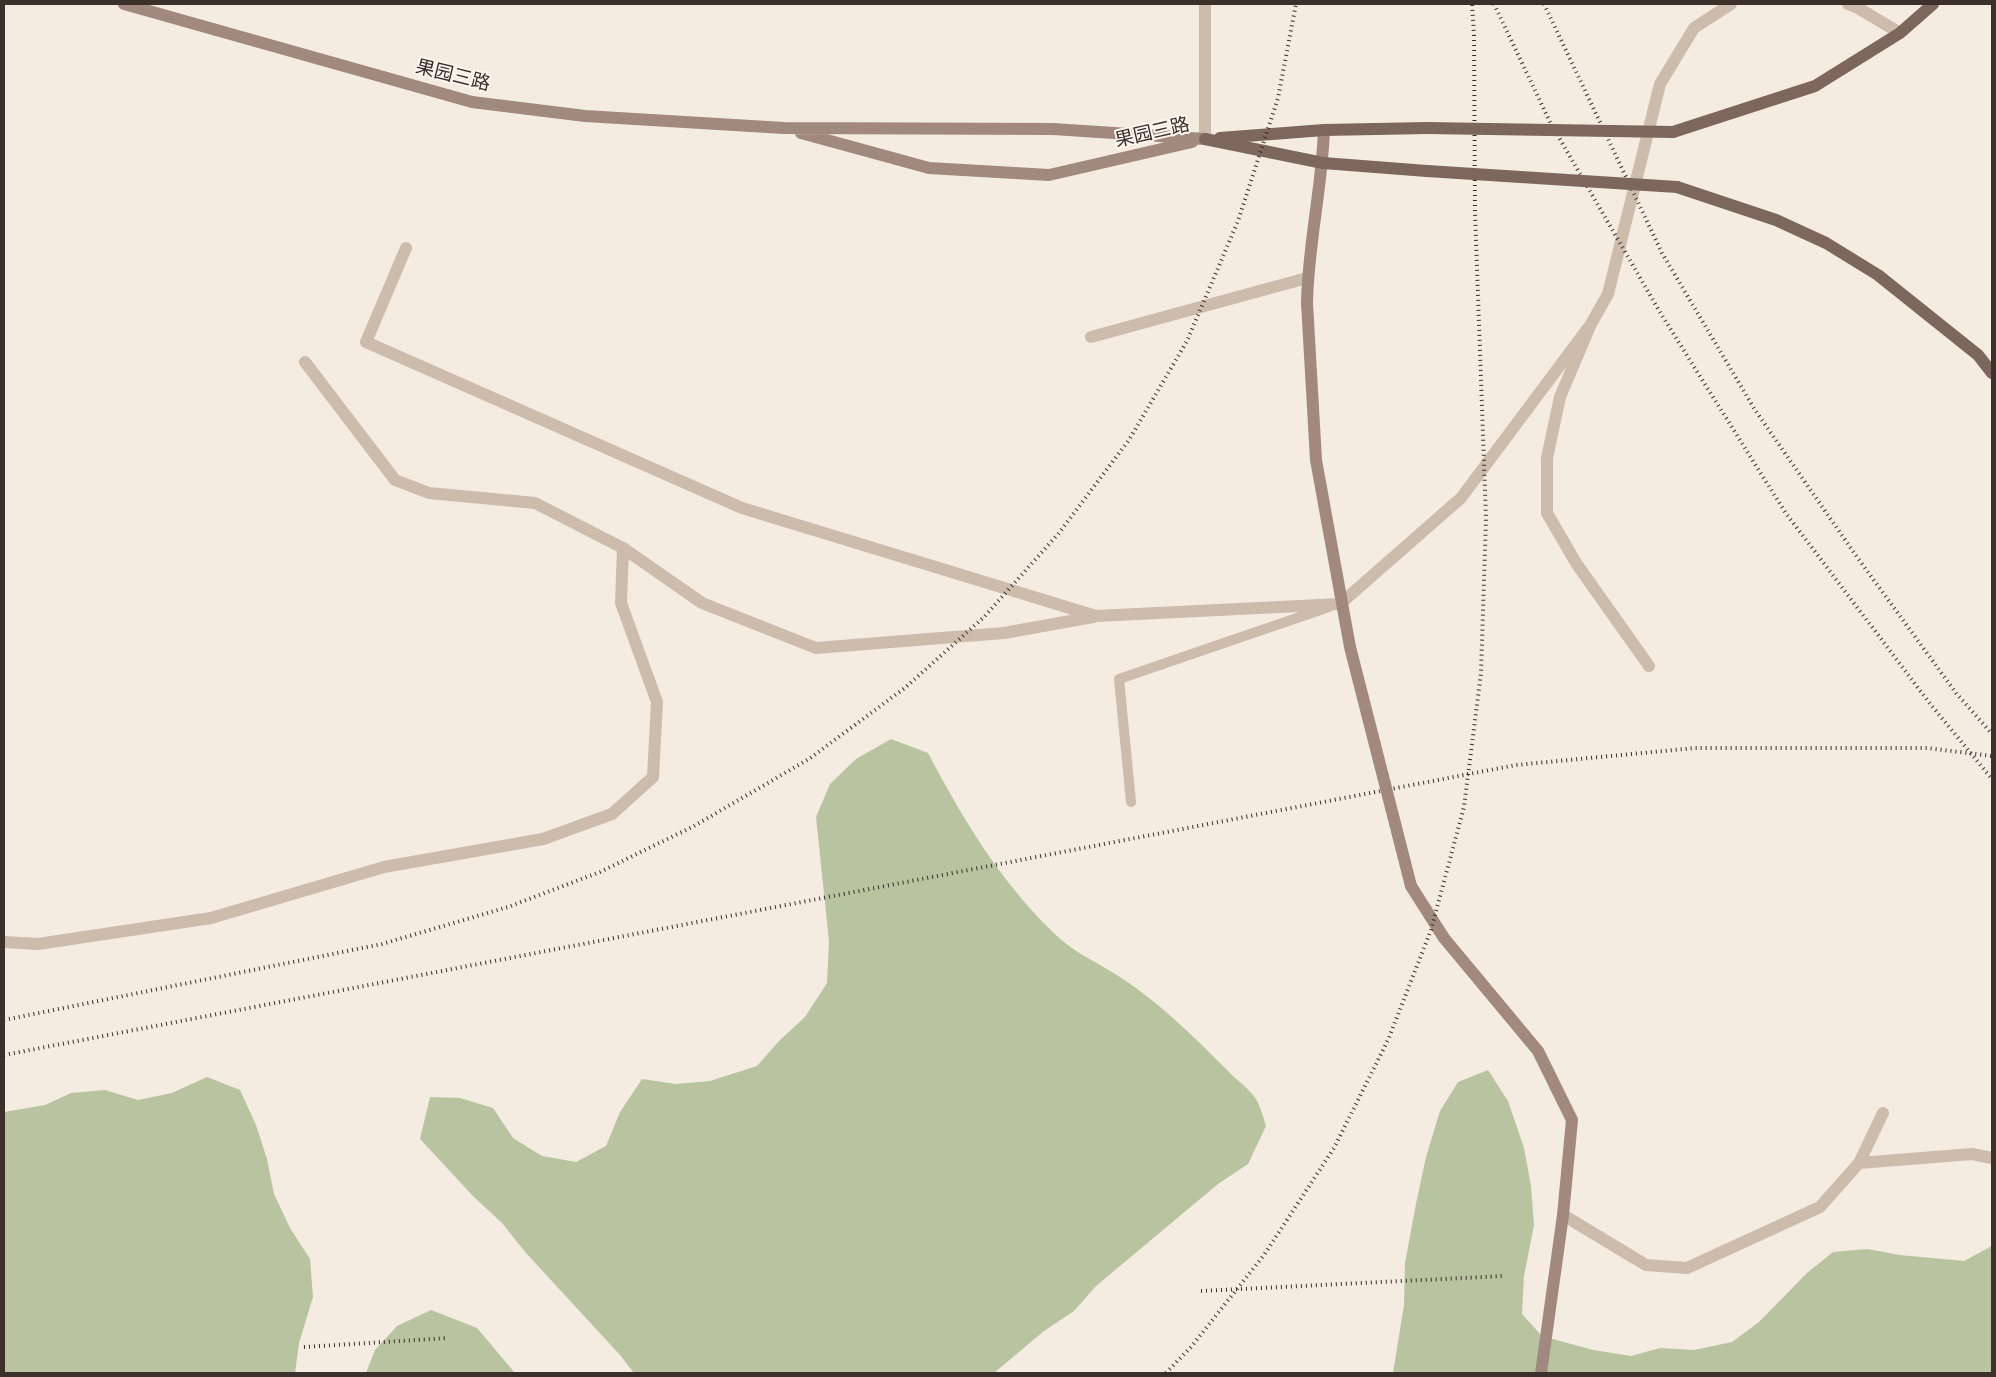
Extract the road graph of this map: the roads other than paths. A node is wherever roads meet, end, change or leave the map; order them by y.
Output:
1 (124, 4) edge
2 (1205, 4) edge
3 (1731, 4) edge
4 (1848, 4) edge
5 (1933, 4) edge
6 (1900, 34) junction
7 (784, 128) junction
8 (1324, 130) junction
9 (1205, 139) junction
10 (1323, 163) junction
11 (406, 248) dead end
12 (1307, 278) junction
13 (1591, 324) junction
14 (1091, 337) dead end
15 (305, 362) dead end
16 (1992, 373) edge
17 (623, 548) junction
18 (1340, 604) junction
19 (1096, 616) junction
20 (1649, 666) dead end
21 (1131, 802) dead end
22 (4, 942) edge
23 (1883, 1113) dead end
24 (1992, 1158) edge
25 (1859, 1163) junction
26 (1563, 1215) junction
27 (1540, 1373) edge

1 - 7 street, 果园三路
2 - 9 street
3 - 13 street
4 - 6 street
5 - 6 main road
6 - 8 main road, bridge
7 - 9 street, 果园三路
7 - 9 street, 果园三路
8 - 9 main road
8 - 10 street
9 - 10 main road
10 - 12 street
10 - 16 main road, bridge
11 - 19 street
12 - 14 street
12 - 26 street, bridge
13 - 18 street
13 - 20 street
15 - 17 street
17 - 19 street
17 - 22 street
18 - 19 street
18 - 21 lane
23 - 25 street
24 - 25 street
25 - 26 street
26 - 27 street

